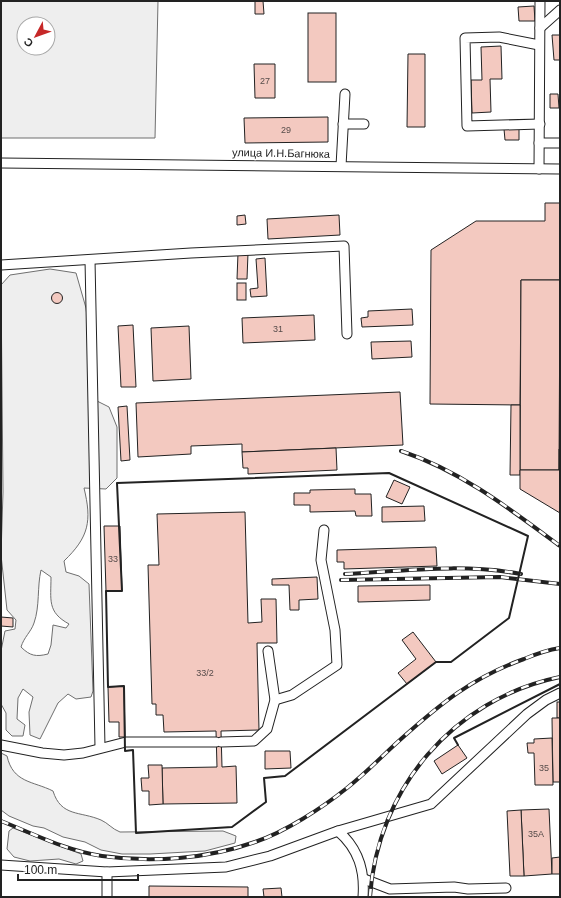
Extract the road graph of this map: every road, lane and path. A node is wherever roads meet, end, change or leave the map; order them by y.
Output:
1 (540, 1) edge
2 (560, 10) edge
3 (540, 28) junction
4 (539, 44) junction
5 (345, 94) dead end
6 (343, 124) junction
7 (364, 124) dead end
8 (540, 124) junction
9 (539, 143) junction
10 (560, 143) edge
11 (1, 163) edge
12 (341, 166) junction
13 (539, 169) junction
14 (560, 170) edge
15 (90, 260) junction
16 (1, 265) edge
17 (347, 334) dead end
18 (324, 530) dead end
19 (268, 651) dead end
20 (560, 694) edge
21 (275, 700) junction
22 (1, 745) edge
23 (100, 748) junction
24 (338, 831) junction
25 (1, 865) edge
26 (107, 872) junction
27 (364, 880) junction
28 (506, 888) dead end
29 (390, 893) edge
30 (107, 897) edge
31 (363, 897) edge

1 - 3 street
2 - 3 street
3 - 4 street
4 - 8 street
4 - 8 street
5 - 6 street
6 - 7 street
6 - 12 street
8 - 9 street
9 - 10 street
9 - 13 street
11 - 12 street, улица И.Н.Багнюка
12 - 13 street, улица И.Н.Багнюка
13 - 14 street, улица И.Н.Багнюка
15 - 16 street
15 - 17 street
15 - 23 street
18 - 21 street
19 - 21 street
20 - 24 street
21 - 23 street
22 - 23 street
24 - 26 street
24 - 27 street
25 - 26 street
26 - 30 street
27 - 29 street
27 - 31 street
28 - 29 street

